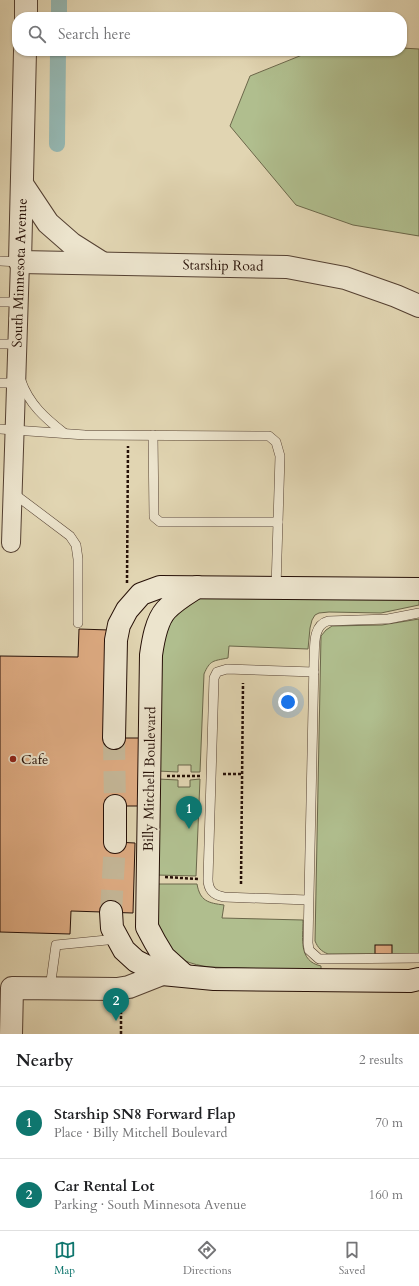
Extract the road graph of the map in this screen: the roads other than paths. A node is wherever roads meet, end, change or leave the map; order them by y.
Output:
1 (26, 0) edge
2 (26, 12) edge
3 (25, 56) edge
4 (22, 184) junction
5 (10, 261) edge
6 (103, 263) junction
7 (0, 302) edge
8 (18, 302) junction
9 (419, 306) edge
10 (9, 344) edge
11 (11, 378) edge
12 (7, 429) edge
13 (64, 433) junction
14 (153, 435) junction
15 (13, 493) junction
16 (278, 522) junction
17 (11, 543) dead end
18 (197, 587) junction
19 (276, 588) junction
20 (419, 589) edge
21 (419, 613) edge
22 (78, 623) dead end
23 (314, 672) junction
24 (114, 738) tunnel mouth
25 (115, 806) tunnel mouth
26 (114, 842) tunnel mouth
27 (308, 900) junction
28 (111, 912) tunnel mouth
29 (117, 939) junction
30 (419, 958) edge
31 (162, 974) junction
32 (185, 976) junction
33 (419, 979) edge
34 (50, 988) junction
35 (11, 1034) edge

1 - 2 main road
3 - 4 main road, South Minnesota Avenue
4 - 5 main road, South Minnesota Avenue
4 - 6 main road
5 - 6 main road, Starship Road
5 - 8 street, South Minnesota Avenue
6 - 9 main road, Starship Road
7 - 8 lane
8 - 10 street, South Minnesota Avenue
10 - 11 street, South Minnesota Avenue
11 - 12 street, South Minnesota Avenue
11 - 13 lane
12 - 13 lane
12 - 15 street, South Minnesota Avenue
13 - 14 lane
14 - 16 lane
14 - 16 lane
15 - 17 street, South Minnesota Avenue
15 - 22 lane
16 - 19 lane
18 - 19 main road
18 - 24 main road
18 - 32 main road, Billy Mitchell Boulevard
19 - 20 main road
21 - 23 lane
23 - 27 lane
23 - 27 lane
25 - 26 main road
27 - 30 lane
28 - 29 main road
29 - 31 main road
29 - 34 lane
31 - 32 main road
31 - 34 main road
32 - 33 main road
34 - 35 main road

